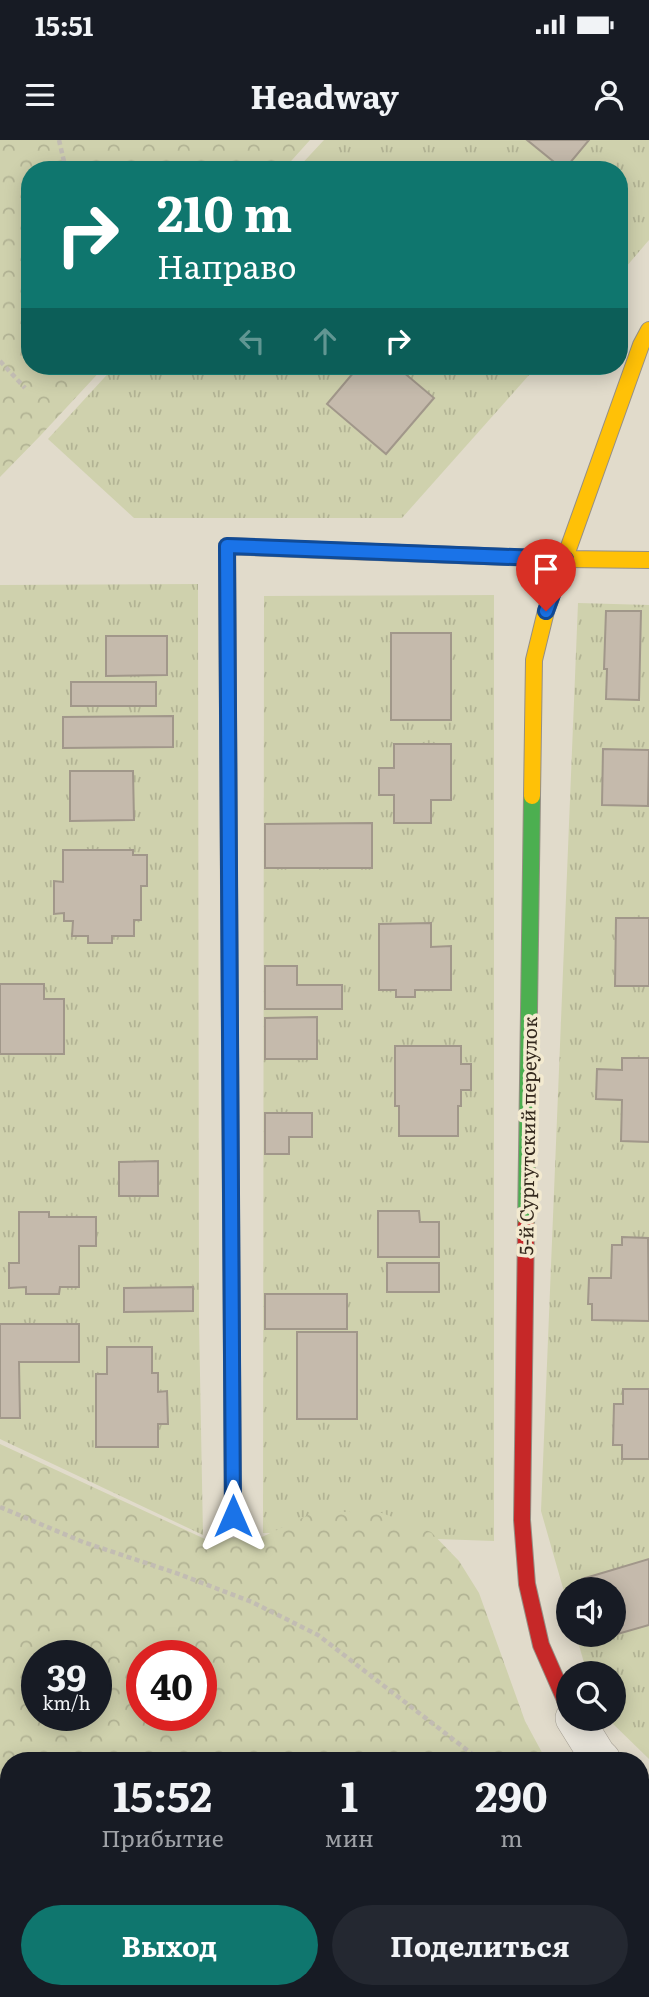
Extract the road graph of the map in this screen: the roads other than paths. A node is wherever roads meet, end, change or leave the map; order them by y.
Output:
1 (649, 330) edge
2 (565, 559) junction
3 (649, 560) edge
4 (233, 1516) dead end
5 (556, 1679) edge
6 (582, 1731) edge
7 (595, 1752) edge

1 - 2 street, 5-й Сургутский переулок
2 - 3 street
2 - 4 street
2 - 5 street, 5-й Сургутский переулок
6 - 7 street

